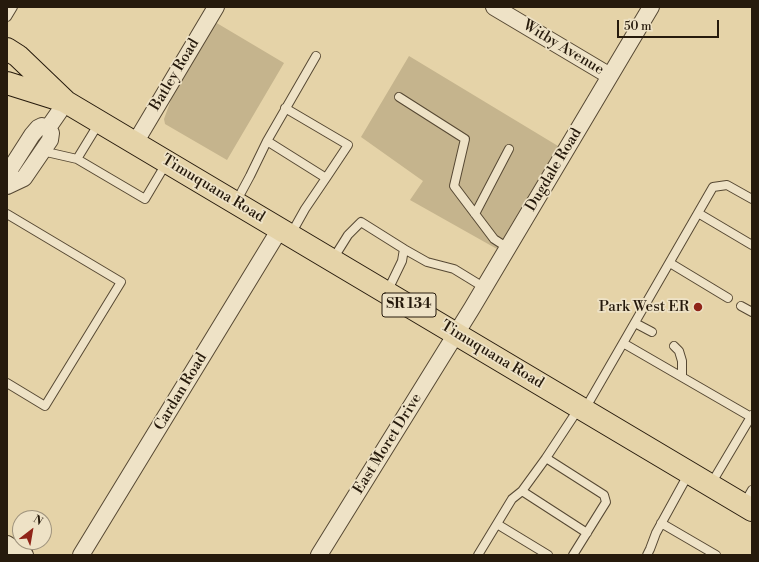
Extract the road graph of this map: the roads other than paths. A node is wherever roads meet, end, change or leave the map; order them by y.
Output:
1 (13, 7) edge
2 (216, 7) edge
3 (494, 7) edge
4 (651, 7) edge
5 (7, 17) edge
6 (7, 50) edge
7 (316, 56) dead end
8 (610, 76) junction
9 (7, 83) edge
10 (399, 98) dead end
11 (66, 102) junction
12 (286, 108) junction
13 (99, 122) junction
14 (48, 128) junction
15 (266, 141) junction
16 (135, 143) junction
17 (509, 149) dead end
18 (42, 151) junction
19 (77, 159) junction
20 (166, 162) junction
21 (326, 178) junction
22 (7, 186) edge
23 (752, 200) edge
24 (236, 203) junction
25 (698, 213) junction
26 (7, 214) edge
27 (475, 214) junction
28 (285, 232) junction
29 (752, 245) edge
30 (508, 248) junction
31 (404, 249) junction
32 (332, 260) junction
33 (670, 263) junction
34 (484, 288) junction
35 (387, 292) junction
36 (728, 298) dead end
37 (741, 306) dead end
38 (752, 312) edge
39 (635, 323) junction
40 (652, 332) dead end
41 (457, 334) junction
42 (624, 343) junction
43 (674, 346) dead end
44 (682, 377) junction
45 (7, 383) edge
46 (582, 408) junction
47 (751, 416) edge
48 (546, 458) junction
49 (689, 472) junction
50 (710, 485) junction
51 (522, 491) junction
52 (749, 501) edge
53 (661, 523) junction
54 (497, 524) junction
55 (587, 533) junction
56 (7, 544) edge
57 (25, 555) edge
58 (82, 555) edge
59 (319, 555) edge
60 (478, 555) edge
61 (548, 555) edge
62 (574, 555) edge
63 (647, 555) edge
64 (716, 555) edge

1 - 5 lane
2 - 16 street, Batley Road
3 - 8 street, Witby Avenue
4 - 8 street, Dugdale Road
6 - 11 main road, Timuquana Road / SR 134
7 - 12 lane
8 - 30 street, Dugdale Road
9 - 11 main road, Timuquana Road / SR 134
10 - 27 lane
11 - 13 main road, Timuquana Road / SR 134
11 - 14 street
12 - 15 lane
12 - 21 lane
13 - 16 main road, Timuquana Road / SR 134
13 - 19 lane
14 - 18 street
14 - 22 street
15 - 21 lane
15 - 24 lane
16 - 20 main road, Timuquana Road / SR 134
17 - 27 lane
18 - 19 lane
18 - 22 street
19 - 20 lane
20 - 24 main road, Timuquana Road / SR 134
21 - 28 lane
23 - 25 lane
24 - 28 main road, Timuquana Road / SR 134
25 - 29 lane
25 - 33 lane
26 - 45 lane
27 - 30 lane
28 - 32 main road, Timuquana Road / SR 134
28 - 58 street, Cardan Road
30 - 34 street, Dugdale Road
31 - 32 lane
31 - 34 lane
31 - 35 lane
32 - 35 main road, Timuquana Road / SR 134
33 - 36 lane
33 - 39 lane
34 - 41 street, Dugdale Road
35 - 41 main road, Timuquana Road / SR 134
37 - 38 lane
39 - 40 lane
39 - 42 lane
41 - 46 main road, Timuquana Road / SR 134
41 - 59 street, East Moret Drive
42 - 44 lane
42 - 46 lane
43 - 44 lane
44 - 47 lane
46 - 48 lane
46 - 49 main road, Timuquana Road / SR 134
47 - 50 lane
48 - 51 lane
48 - 55 lane
49 - 50 main road, Timuquana Road / SR 134
49 - 53 lane
50 - 52 main road, Timuquana Road / SR 134
51 - 54 lane
51 - 55 lane
53 - 63 lane
53 - 64 lane
54 - 60 lane
54 - 61 lane
55 - 62 lane
56 - 57 street

